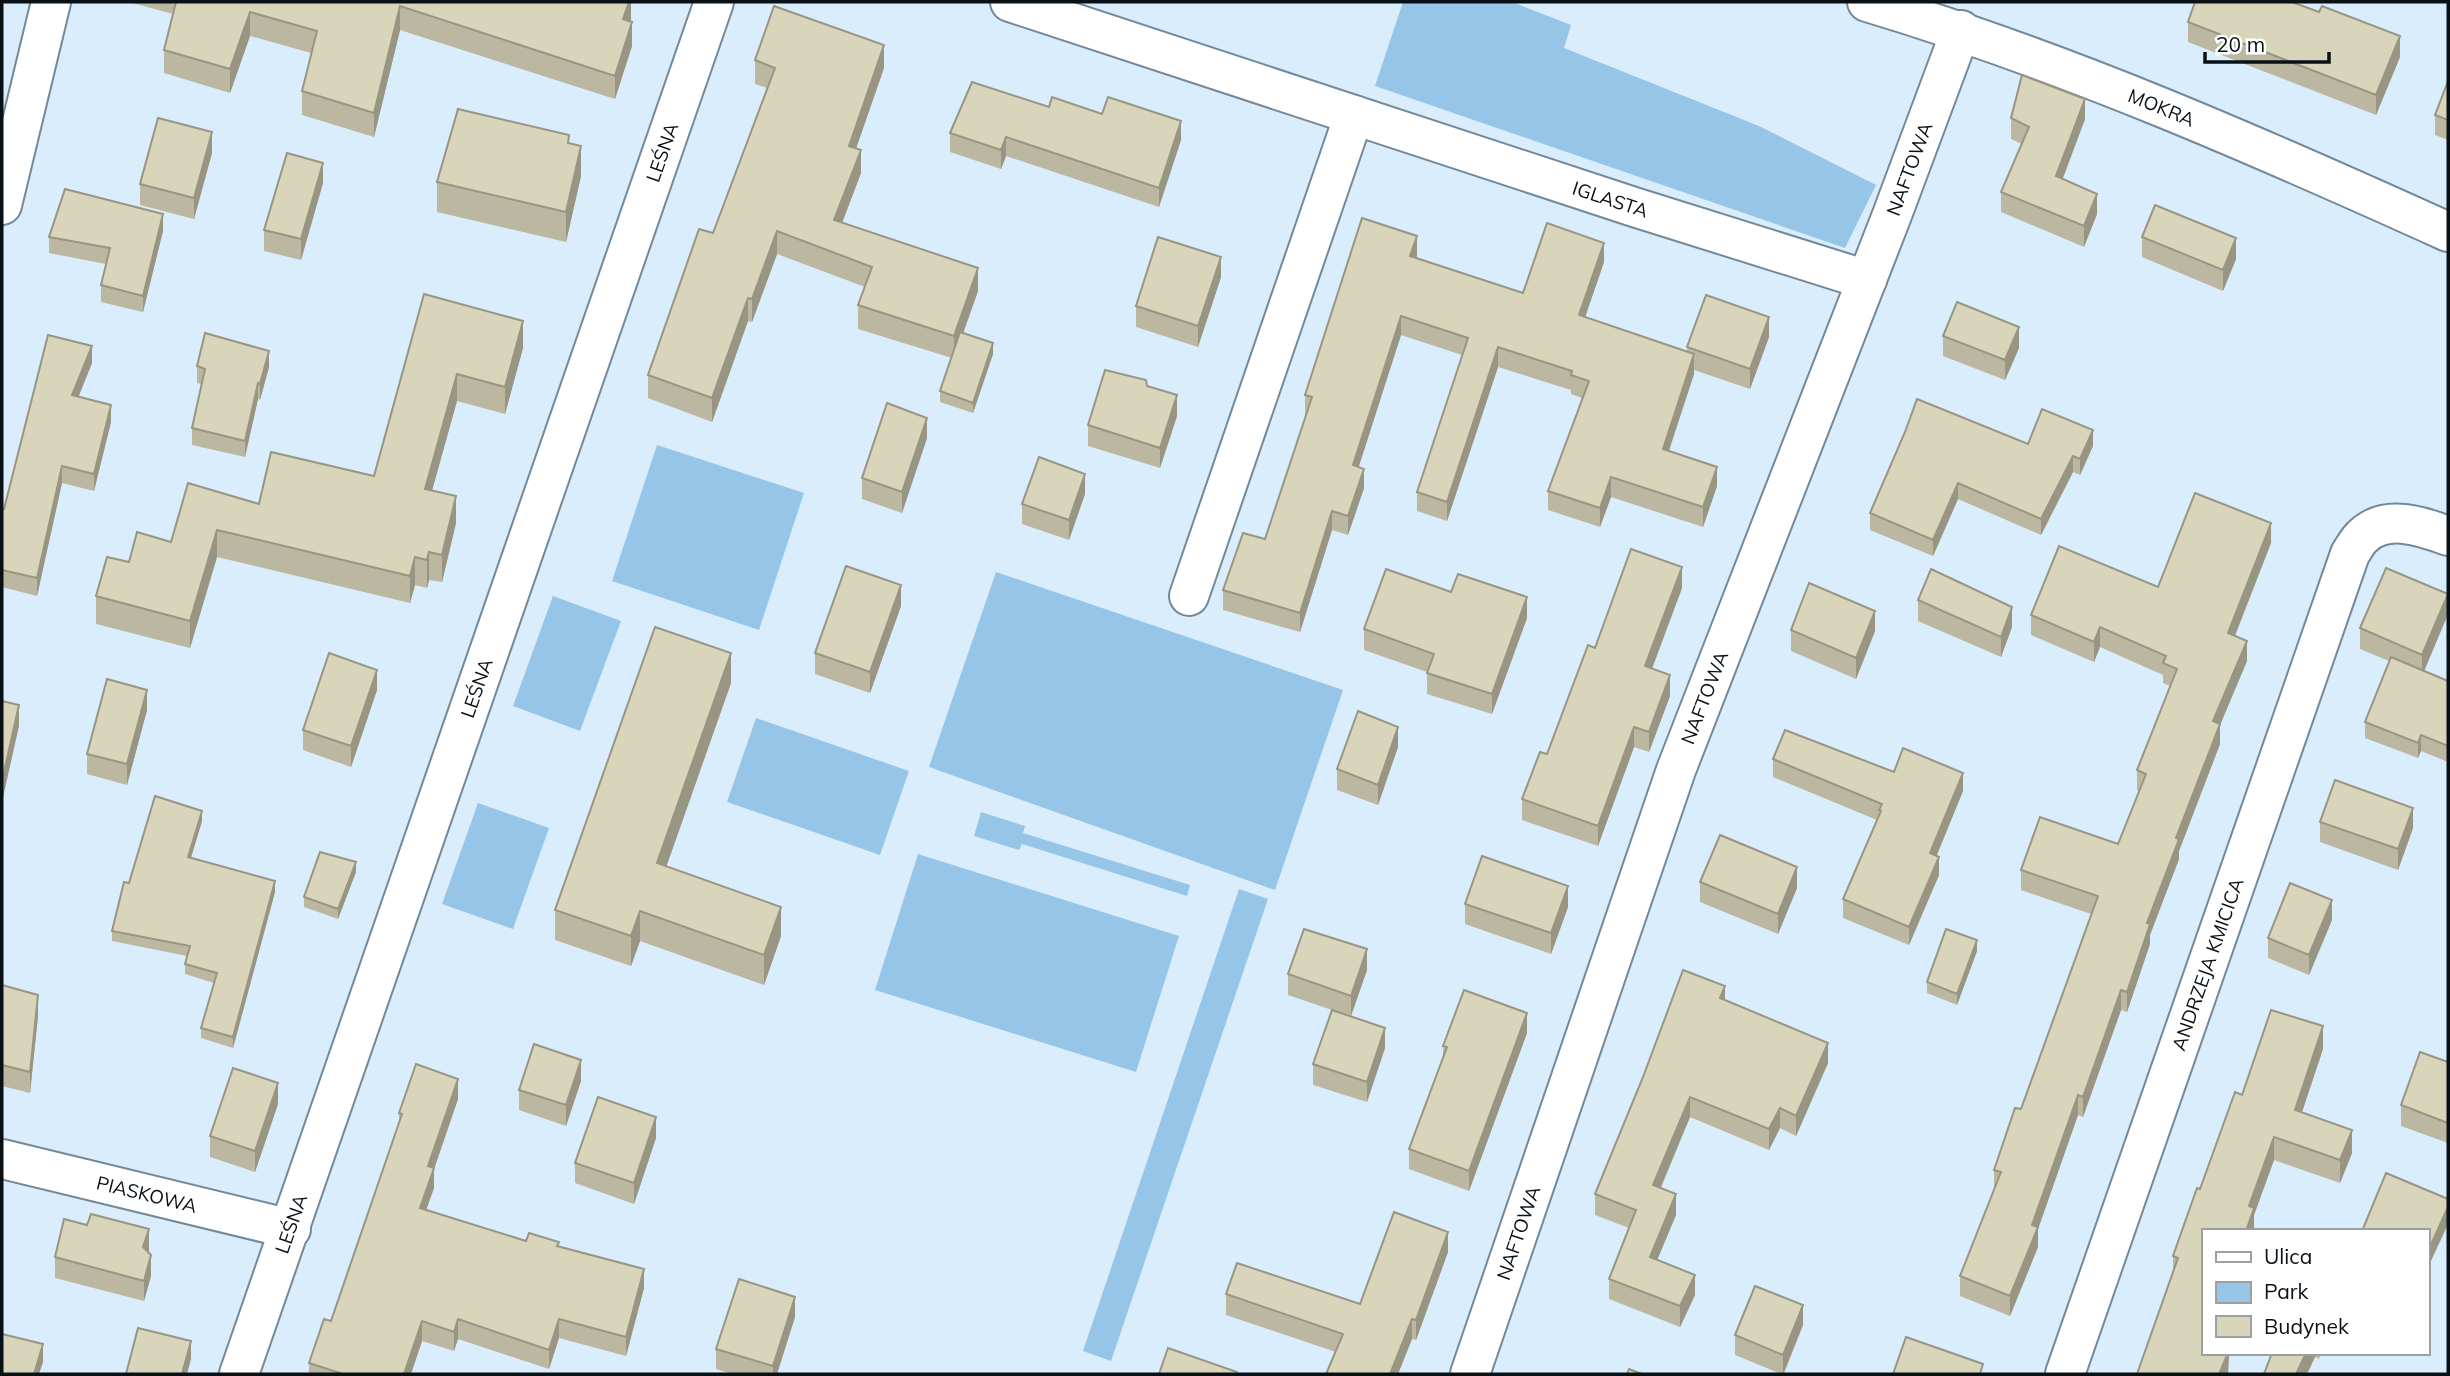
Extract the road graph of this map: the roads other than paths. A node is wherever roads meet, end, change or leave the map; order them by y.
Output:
1 (51, 2) edge
2 (714, 2) edge
3 (1010, 2) edge
4 (1867, 2) edge
5 (1961, 30) junction
6 (1354, 115) junction
7 (2, 205) edge
8 (2448, 232) edge
9 (1867, 279) junction
10 (2448, 536) edge
11 (1189, 596) dead end
12 (2, 1159) edge
13 (290, 1229) junction
14 (239, 1374) edge
15 (1470, 1374) edge
16 (2065, 1374) edge

1 - 7 street
2 - 13 street, LEŚNA
3 - 6 street, IGLASTA
4 - 5 street, MOKRA
5 - 8 street, MOKRA
5 - 9 street, NAFTOWA
6 - 9 street, IGLASTA
6 - 11 street
9 - 15 street, NAFTOWA
10 - 16 street, ANDRZEJA KMICICA
12 - 13 street, PIASKOWA
13 - 14 street, LEŚNA

